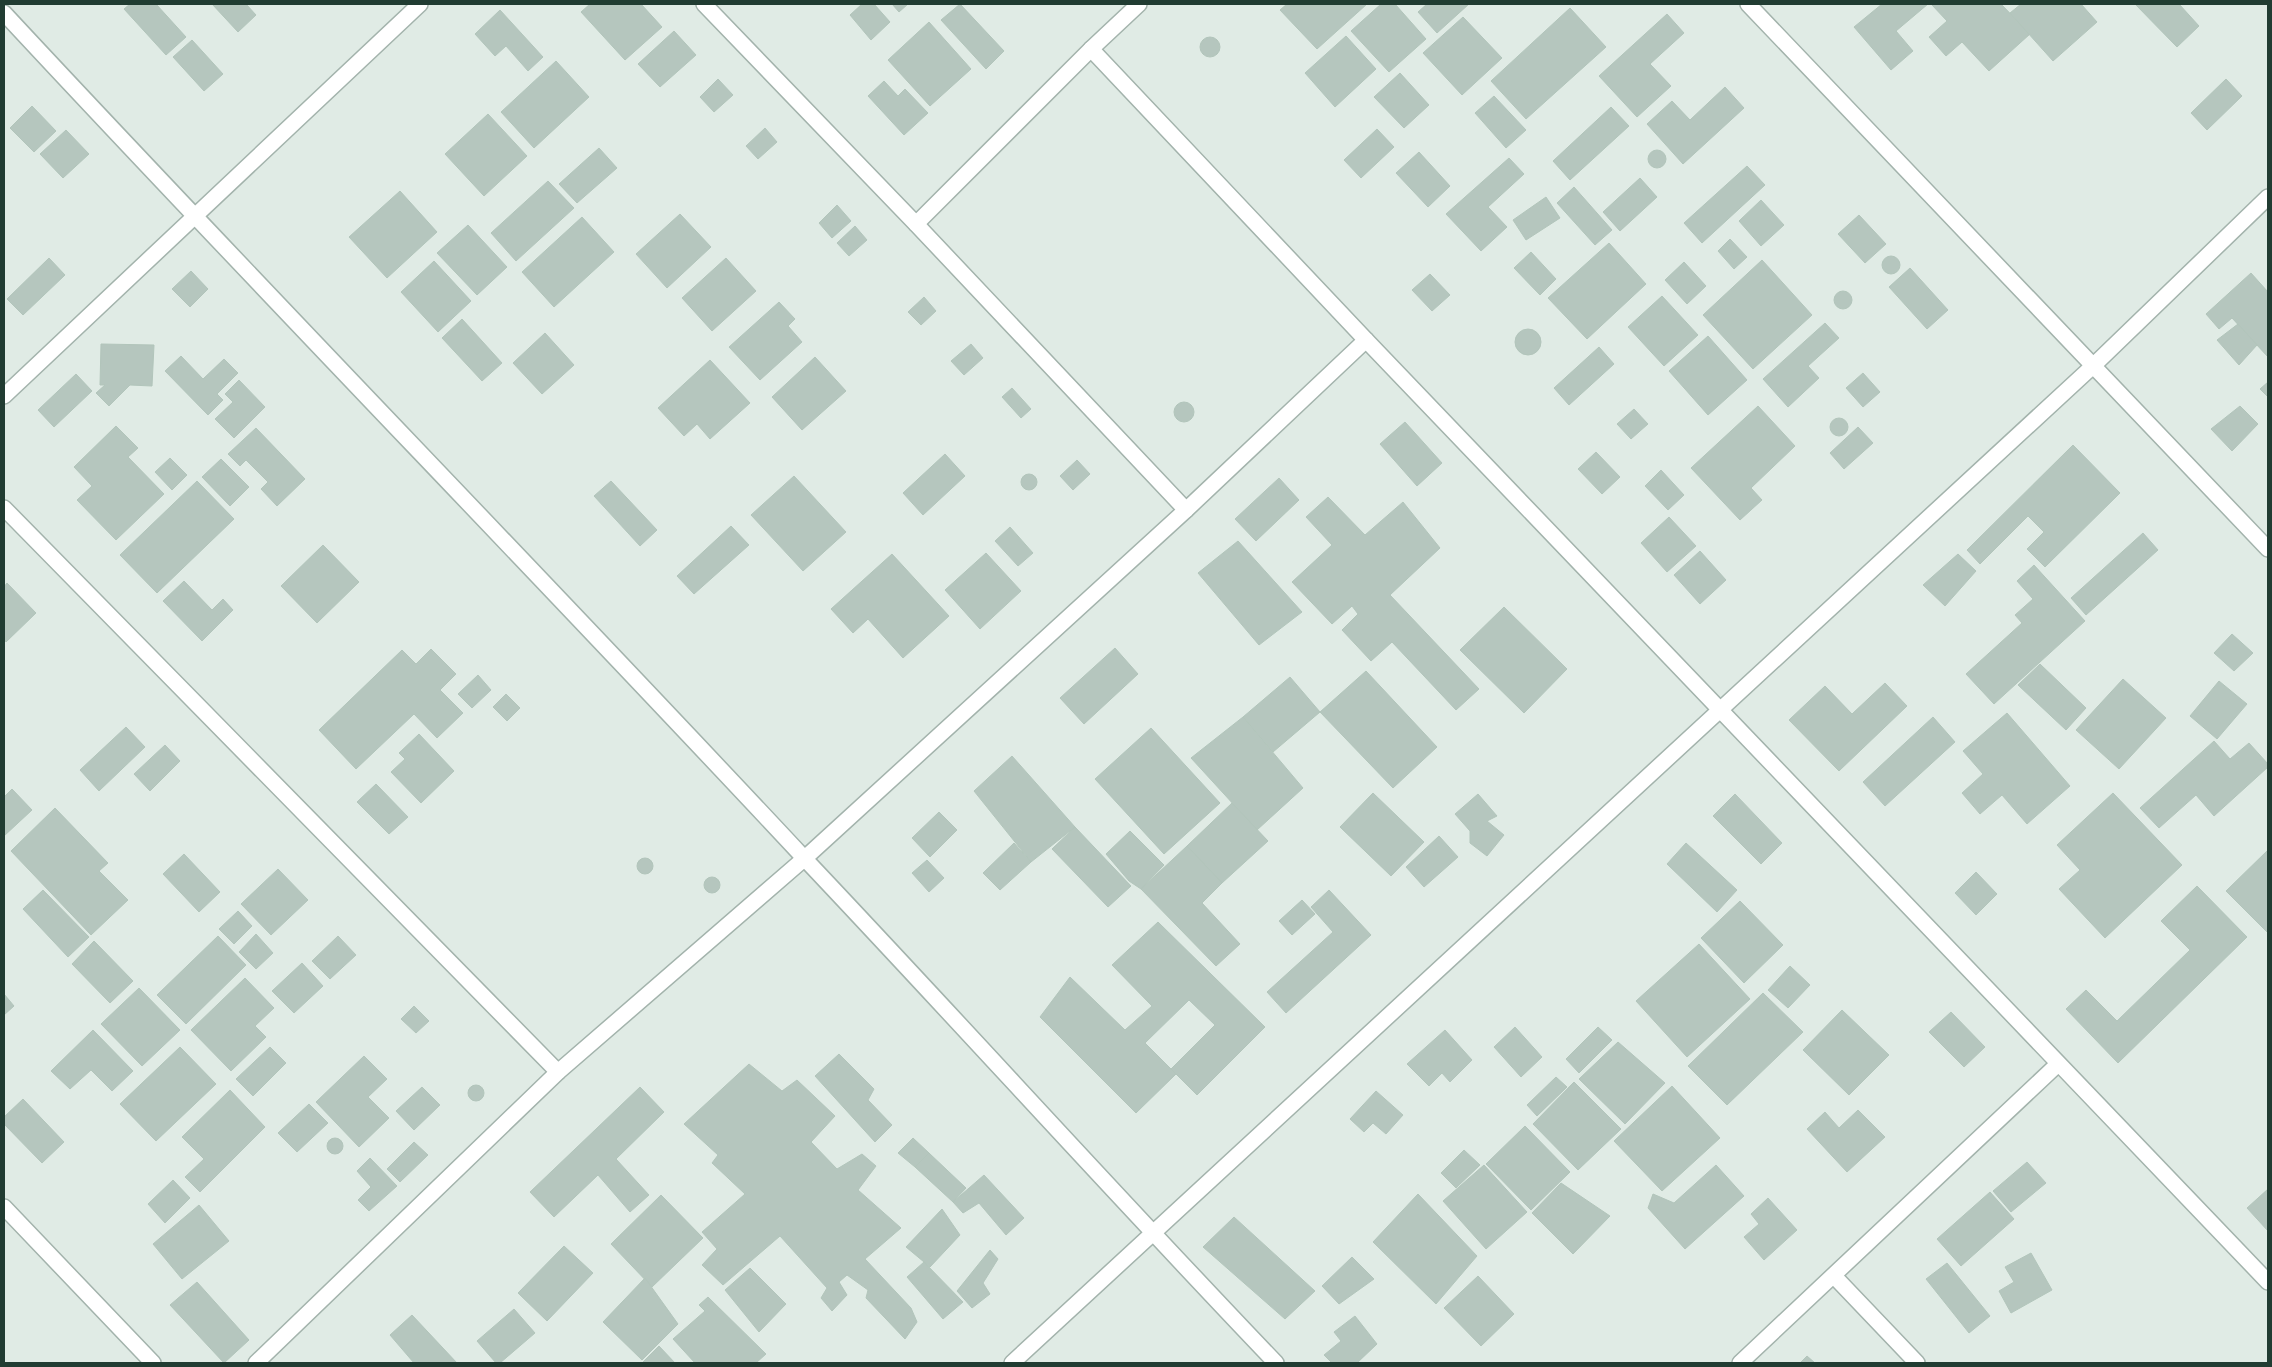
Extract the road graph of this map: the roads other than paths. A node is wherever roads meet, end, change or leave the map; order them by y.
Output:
1 (420, 4) edge
2 (704, 4) edge
3 (1139, 4) edge
4 (1748, 4) edge
5 (4, 13) edge
6 (1091, 49) junction
7 (2268, 197) edge
8 (194, 217) junction
9 (916, 224) junction
10 (1366, 340) junction
11 (2094, 365) junction
12 (4, 396) edge
13 (4, 508) edge
14 (1186, 510) junction
15 (2268, 549) edge
16 (1722, 709) junction
17 (805, 858) junction
18 (2058, 1064) junction
19 (558, 1072) junction
20 (4, 1207) edge
21 (1153, 1234) junction
22 (1834, 1276) junction
23 (2268, 1282) edge
24 (153, 1363) edge
25 (256, 1363) edge
26 (1012, 1363) edge
27 (1276, 1363) edge
28 (1740, 1363) edge
29 (1917, 1363) edge

1 - 8 street
2 - 9 street
3 - 6 street
4 - 11 street
5 - 8 street
6 - 9 street
6 - 10 street
7 - 11 street
8 - 12 street
8 - 17 street
9 - 14 street
10 - 14 street
10 - 16 street
11 - 15 street
11 - 16 street
13 - 19 street
14 - 17 street
16 - 18 street
16 - 21 street
17 - 19 street
17 - 21 street
18 - 22 street
18 - 23 street
19 - 25 street
20 - 24 street
21 - 26 street
21 - 27 street
22 - 28 street
22 - 29 street

